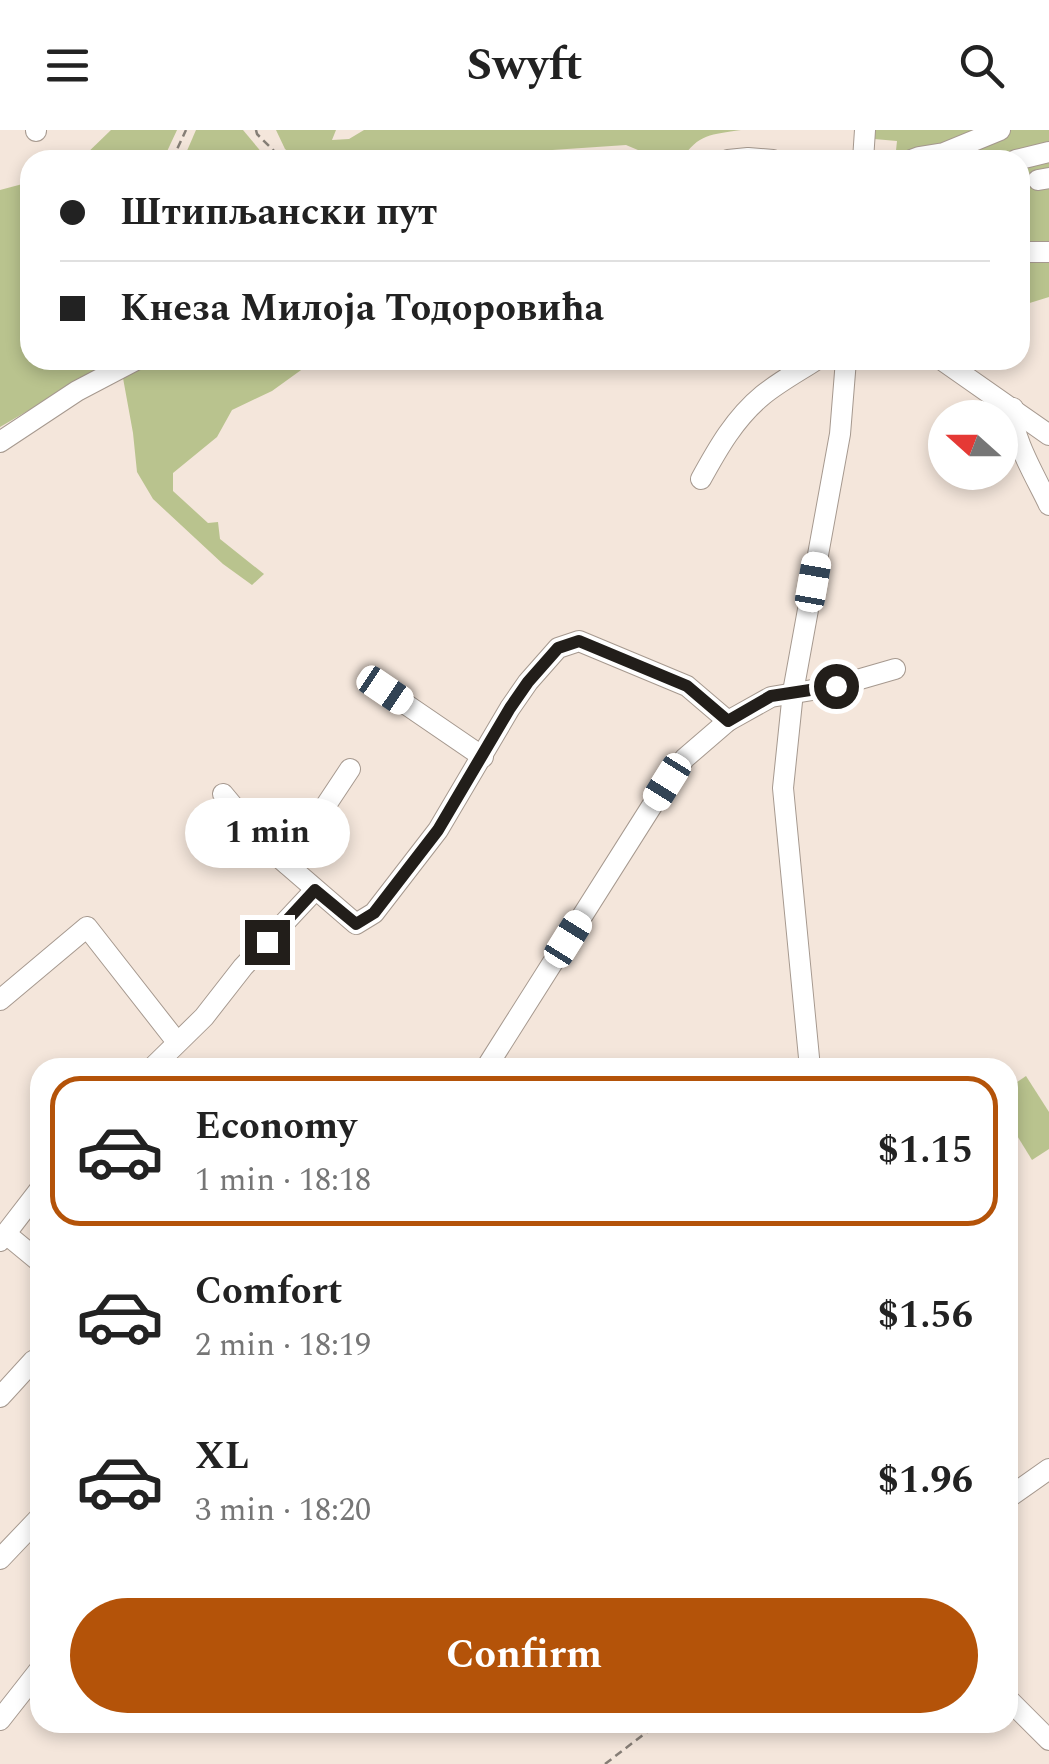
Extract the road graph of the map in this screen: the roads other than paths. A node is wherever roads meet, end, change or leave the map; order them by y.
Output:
1 (1000, 130) edge
2 (951, 150) edge
3 (117, 370) edge
4 (801, 370) edge
5 (845, 370) edge
6 (957, 370) edge
7 (1001, 400) edge
8 (1018, 412) edge
9 (1049, 434) edge
10 (1018, 437) edge
11 (0, 442) edge
12 (701, 479) dead end
13 (1049, 505) edge
14 (895, 670) dead end
15 (385, 690) dead end
16 (793, 692) junction
17 (728, 721) junction
18 (483, 756) junction
19 (350, 769) dead end
20 (223, 794) dead end
21 (287, 864) junction
22 (315, 890) junction
23 (0, 1000) edge
24 (177, 1042) junction
25 (162, 1058) edge
26 (492, 1058) edge
27 (809, 1058) edge
28 (30, 1202) edge
29 (3, 1238) edge
30 (30, 1256) edge
31 (30, 1364) edge
32 (0, 1398) edge
33 (1049, 1469) edge
34 (1018, 1491) edge
35 (30, 1527) edge
36 (0, 1558) edge
37 (30, 1682) edge
38 (1018, 1709) edge
39 (0, 1720) edge
40 (1049, 1740) edge

1 - 2 street
3 - 11 street
4 - 12 street
5 - 16 street
6 - 7 street
8 - 9 street
10 - 13 street
14 - 16 street
15 - 18 street
16 - 17 street
16 - 27 street
17 - 18 street
17 - 26 street
18 - 22 street
19 - 21 street
20 - 21 street
21 - 22 street
22 - 24 street
23 - 24 street
24 - 25 street
28 - 29 street
29 - 30 street
31 - 32 street
33 - 34 street
35 - 36 street
37 - 39 street
38 - 40 street

